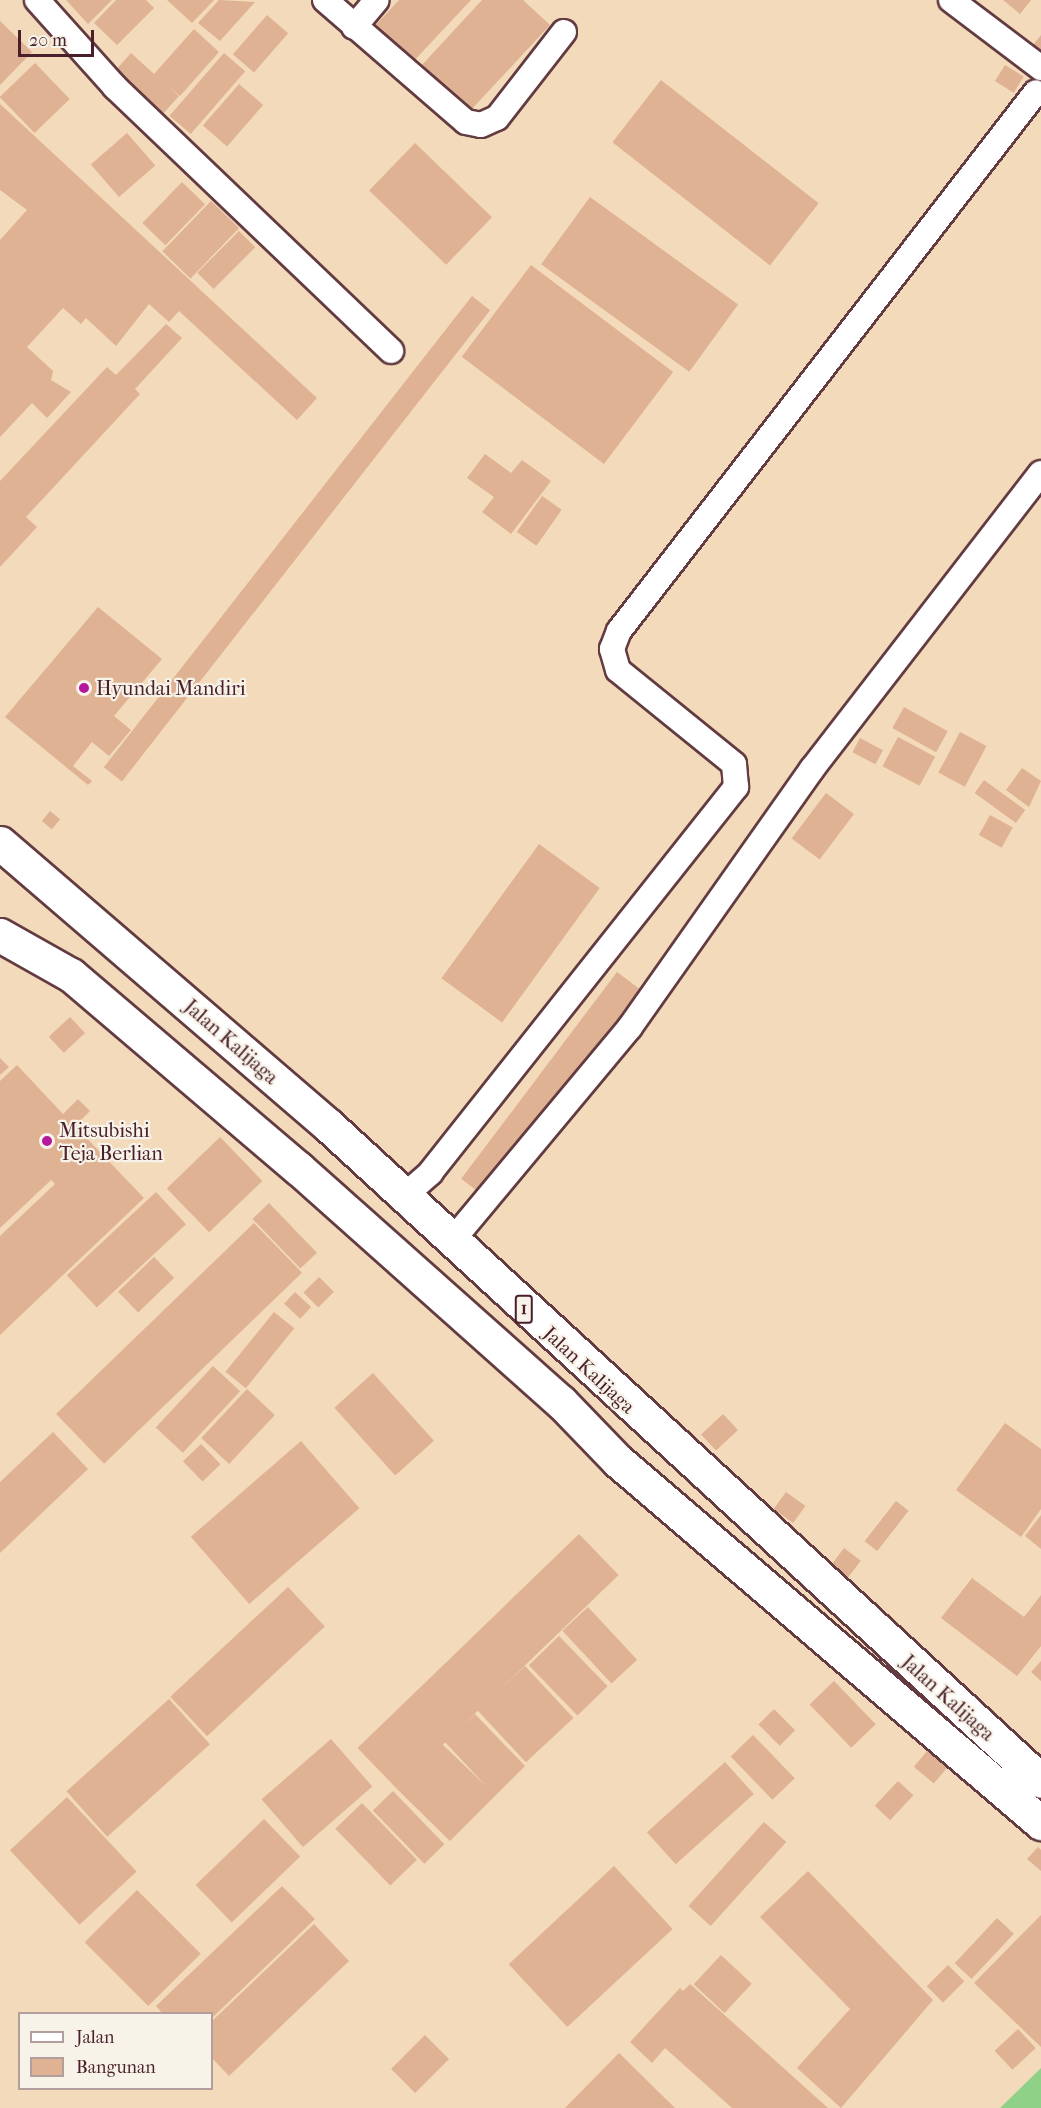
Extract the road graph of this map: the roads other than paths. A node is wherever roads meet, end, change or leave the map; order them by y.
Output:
1 (37, 0) edge
2 (325, 0) edge
3 (377, 0) edge
4 (951, 0) edge
5 (354, 27) junction
6 (564, 32) dead end
7 (1041, 68) edge
8 (1036, 92) dead end
9 (391, 351) dead end
10 (1041, 473) edge
11 (0, 843) edge
12 (0, 935) edge
13 (329, 1126) junction
14 (298, 1168) junction
15 (404, 1196) junction
16 (451, 1242) junction
17 (1041, 1781) edge
18 (1041, 1823) edge

1 - 9 street
2 - 5 street
3 - 5 street
4 - 7 street
5 - 6 street
8 - 15 street
10 - 16 street
11 - 13 highway, Jalan Kalijaga / 1
12 - 14 highway, Jalan Kalijaga / 1
13 - 14 highway
13 - 15 highway, Jalan Kalijaga / 1
14 - 18 highway, Jalan Kalijaga / 1
15 - 16 highway, Jalan Kalijaga / 1
16 - 17 highway, Jalan Kalijaga / 1

